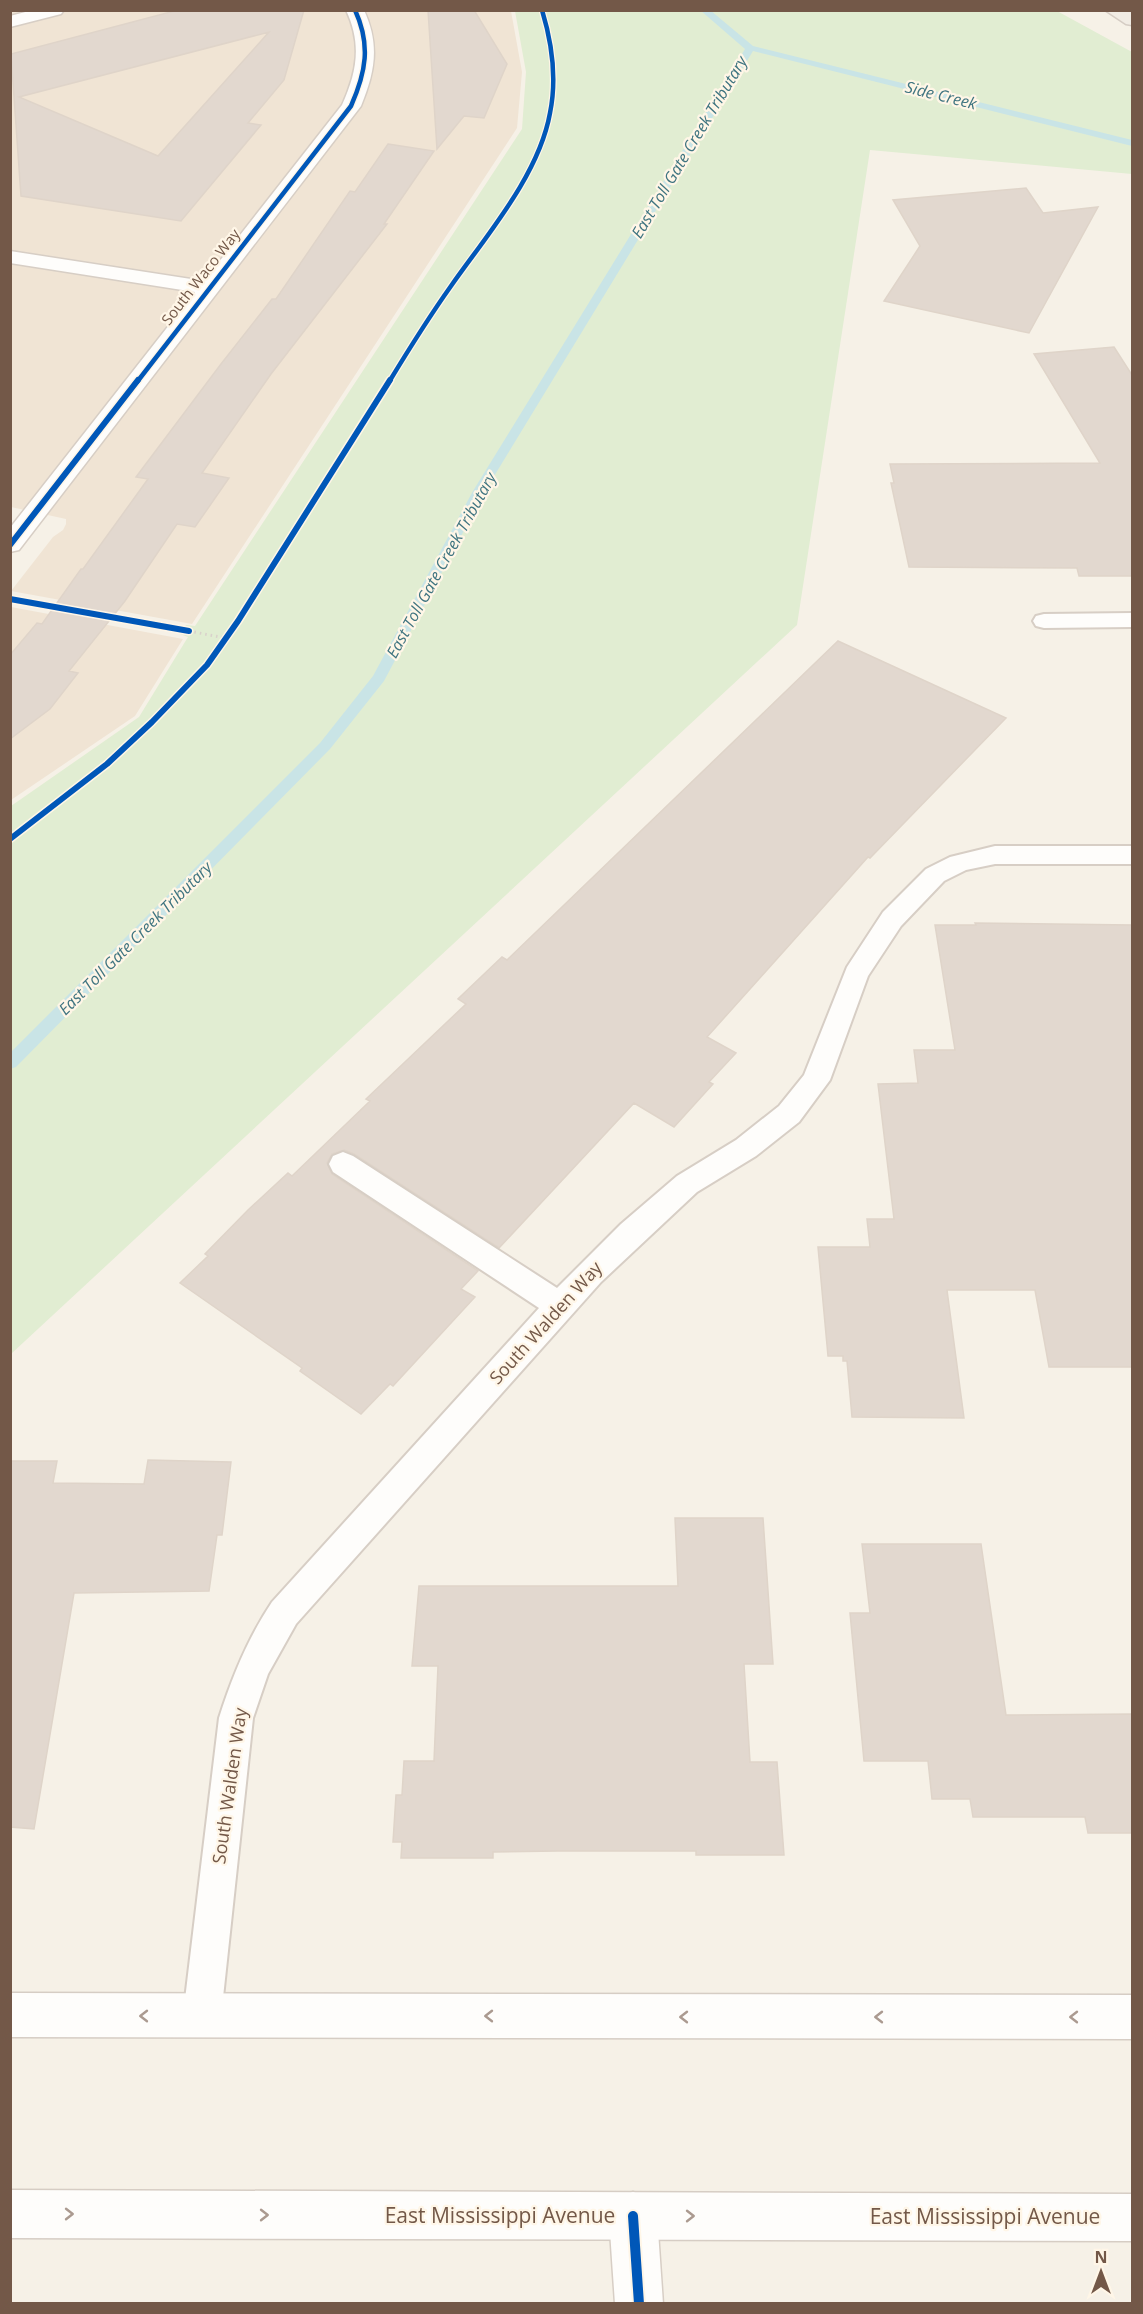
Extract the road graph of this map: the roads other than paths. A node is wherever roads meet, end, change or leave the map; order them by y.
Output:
1 (54, 10) edge
2 (355, 10) edge
3 (1114, 10) edge
4 (1132, 20) edge
5 (10, 22) edge
6 (10, 256) edge
7 (210, 288) junction
8 (10, 545) edge
9 (1132, 620) edge
10 (1044, 621) dead end
11 (1132, 855) edge
12 (343, 1164) dead end
13 (560, 1306) junction
14 (10, 2015) edge
15 (202, 2016) junction
16 (1132, 2017) edge
17 (10, 2214) edge
18 (633, 2216) junction
19 (1132, 2218) edge
20 (639, 2304) edge

1 - 5 street
2 - 7 street, South Waco Way
3 - 4 main road
6 - 7 street, South Waco Way
7 - 8 street, South Waco Way
9 - 10 lane
11 - 13 lane, South Walden Way
12 - 13 lane
13 - 15 lane, South Walden Way
15 -> 14 street
16 -> 15 street
17 -> 18 street, East Mississippi Avenue
18 -> 19 street, East Mississippi Avenue
18 - 20 street

